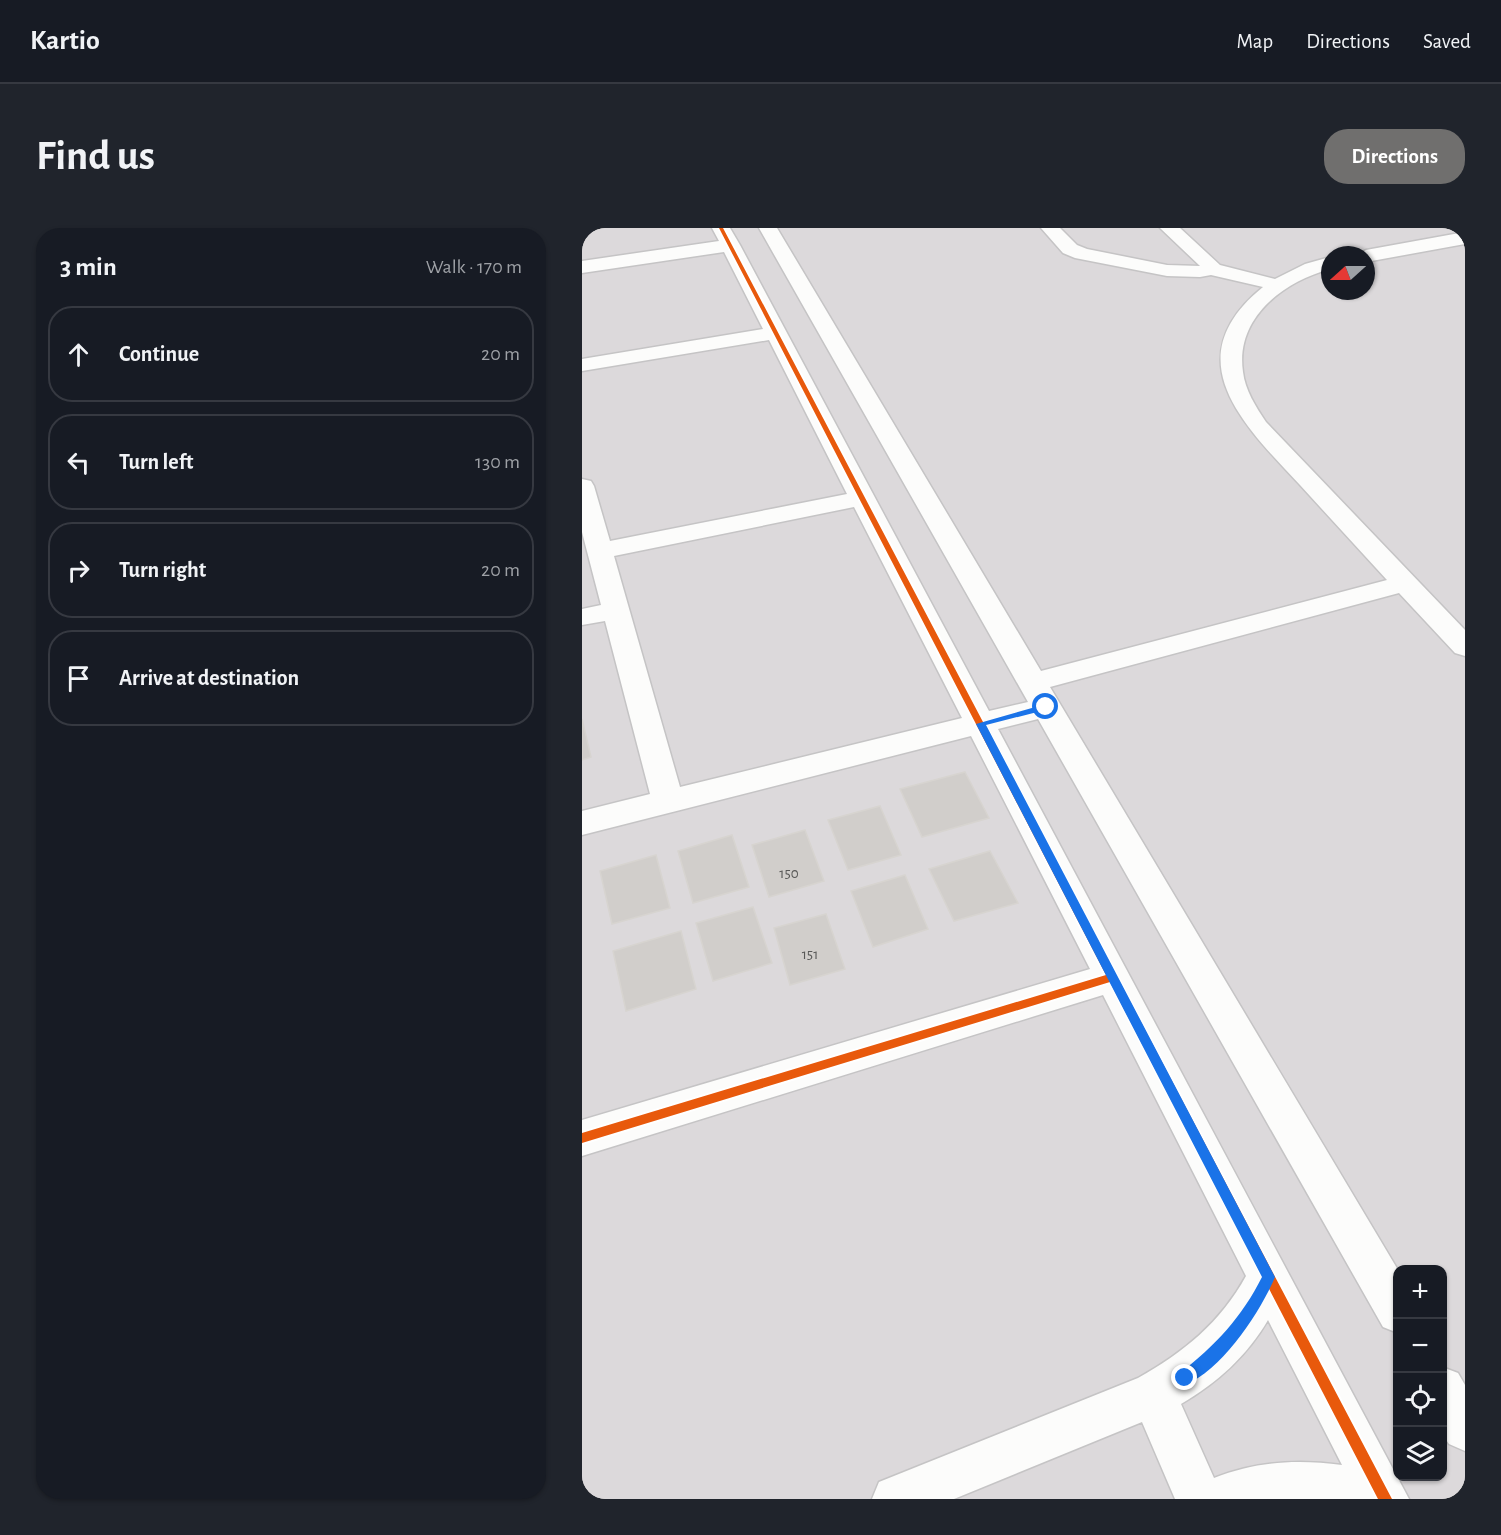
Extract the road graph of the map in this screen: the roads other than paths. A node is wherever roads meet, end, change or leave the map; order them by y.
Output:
1 (768, 228) edge
2 (1050, 228) edge
3 (1169, 228) edge
4 (726, 237) edge
5 (1465, 237) edge
6 (1375, 254) edge
7 (1321, 264) edge
8 (582, 267) edge
9 (1211, 269) junction
10 (1277, 285) junction
11 (776, 333) junction
12 (582, 365) edge
13 (583, 493) edge
14 (862, 498) junction
15 (600, 551) junction
16 (1405, 583) junction
17 (615, 610) junction
18 (582, 617) edge
19 (1465, 647) edge
20 (1039, 695) junction
21 (980, 724) junction
22 (668, 802) junction
23 (582, 823) edge
24 (1113, 977) junction
25 (582, 1138) edge
26 (1269, 1277) junction
27 (1393, 1303) edge
28 (1153, 1395) junction
29 (1447, 1396) edge
30 (1465, 1428) edge
31 (1385, 1498) edge
32 (896, 1499) edge
33 (1199, 1499) edge
34 (1222, 1499) edge

1 - 20 street
2 - 9 street
3 - 9 street
4 - 8 street
4 - 11 street
5 - 6 street
7 - 10 street
9 - 10 street
10 - 16 street
11 - 12 street
11 - 14 street
13 - 15 street
14 - 15 street
14 - 21 street
15 - 17 street
16 - 19 street
16 - 20 street
17 - 18 street
17 - 22 street
20 - 21 street
20 - 27 street
21 - 22 street
21 - 24 street
22 - 23 street
24 - 25 street
24 - 26 street
26 - 28 street
26 - 31 street
28 - 32 street
28 - 33 street
29 - 30 street
31 - 34 street

